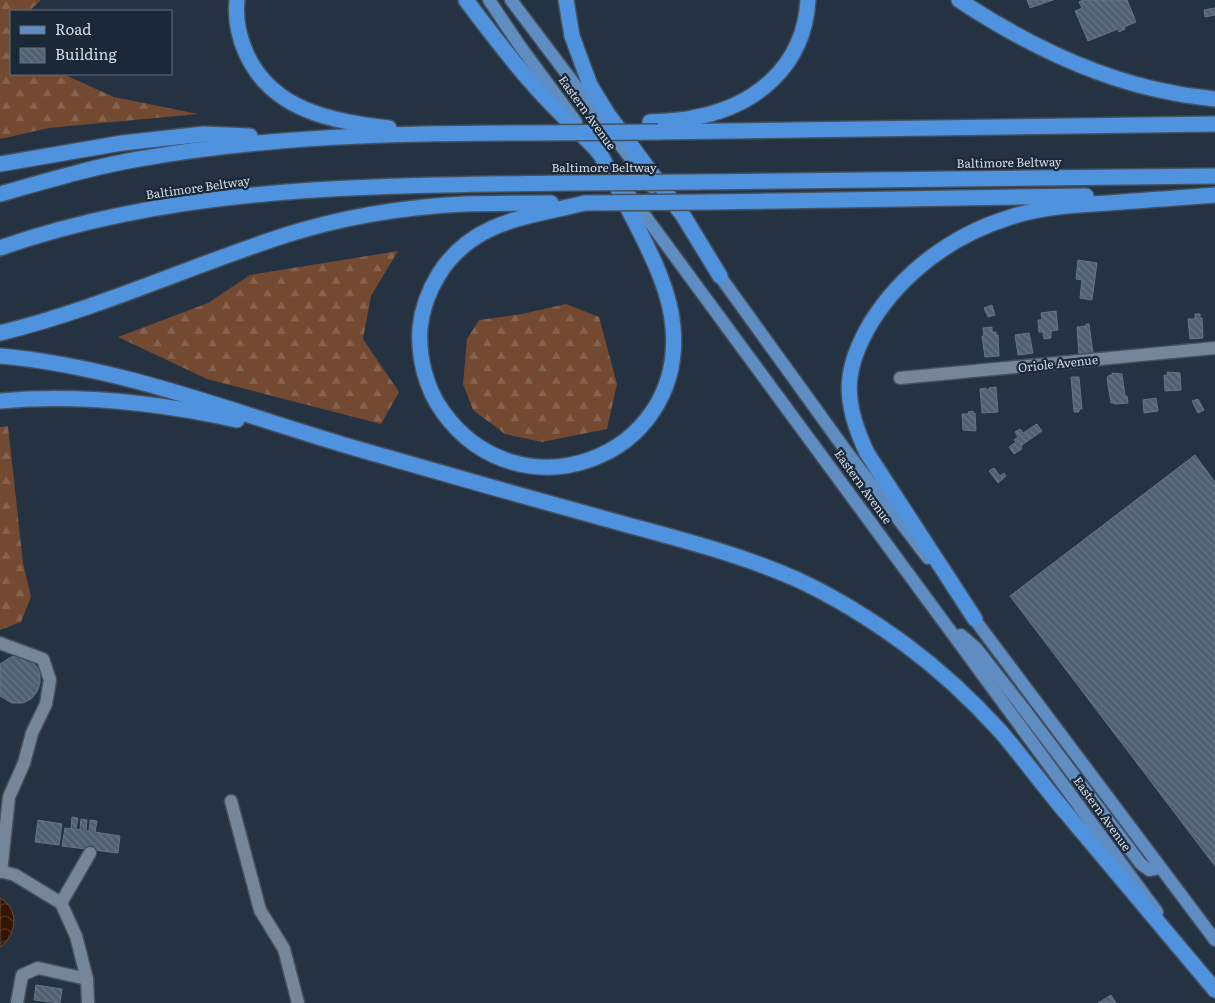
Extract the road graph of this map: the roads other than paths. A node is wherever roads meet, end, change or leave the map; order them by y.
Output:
1 (237, 0) edge
2 (466, 0) edge
3 (489, 0) edge
4 (511, 0) edge
5 (566, 0) edge
6 (808, 0) edge
7 (959, 0) edge
8 (1215, 99) edge
9 (1215, 124) edge
10 (654, 127) junction
11 (430, 134) junction
12 (306, 139) junction
13 (600, 154) junction
14 (0, 164) edge
15 (1215, 176) edge
16 (0, 194) edge
17 (1215, 195) edge
18 (584, 203) junction
19 (0, 248) edge
20 (720, 276) junction
21 (0, 333) edge
22 (1215, 348) edge
23 (0, 356) edge
24 (900, 378) dead end
25 (0, 401) edge
26 (354, 448) junction
27 (975, 619) junction
28 (944, 621) junction
29 (0, 643) edge
30 (231, 801) dead end
31 (90, 853) dead end
32 (1160, 868) junction
33 (1, 871) edge
34 (60, 903) junction
35 (1215, 940) edge
36 (87, 979) junction
37 (1215, 990) edge
38 (17, 1003) edge
39 (88, 1003) edge
40 (298, 1003) edge

1 - 11 highway
2 - 13 highway
3 - 13 main road, Eastern Avenue
4 - 20 main road, Eastern Avenue
5 - 20 highway
6 - 10 highway
7 - 8 highway
9 - 10 highway
10 - 11 highway, bridge
11 - 12 highway
12 - 14 highway
12 - 16 highway
13 - 18 highway
13 - 28 main road, Eastern Avenue
15 - 19 highway, Baltimore Beltway, bridge
17 - 18 highway, bridge
17 - 27 highway
18 - 21 highway
20 - 27 main road, Eastern Avenue
22 - 24 street, Oriole Avenue
23 - 26 highway
25 - 26 highway
26 - 37 highway
27 - 32 main road, Eastern Avenue
28 - 32 main road
28 - 37 main road, Eastern Avenue
29 - 33 street
30 - 40 street
31 - 34 street
32 - 35 main road, Eastern Avenue
33 - 34 street
34 - 36 street
36 - 38 street
36 - 39 street

